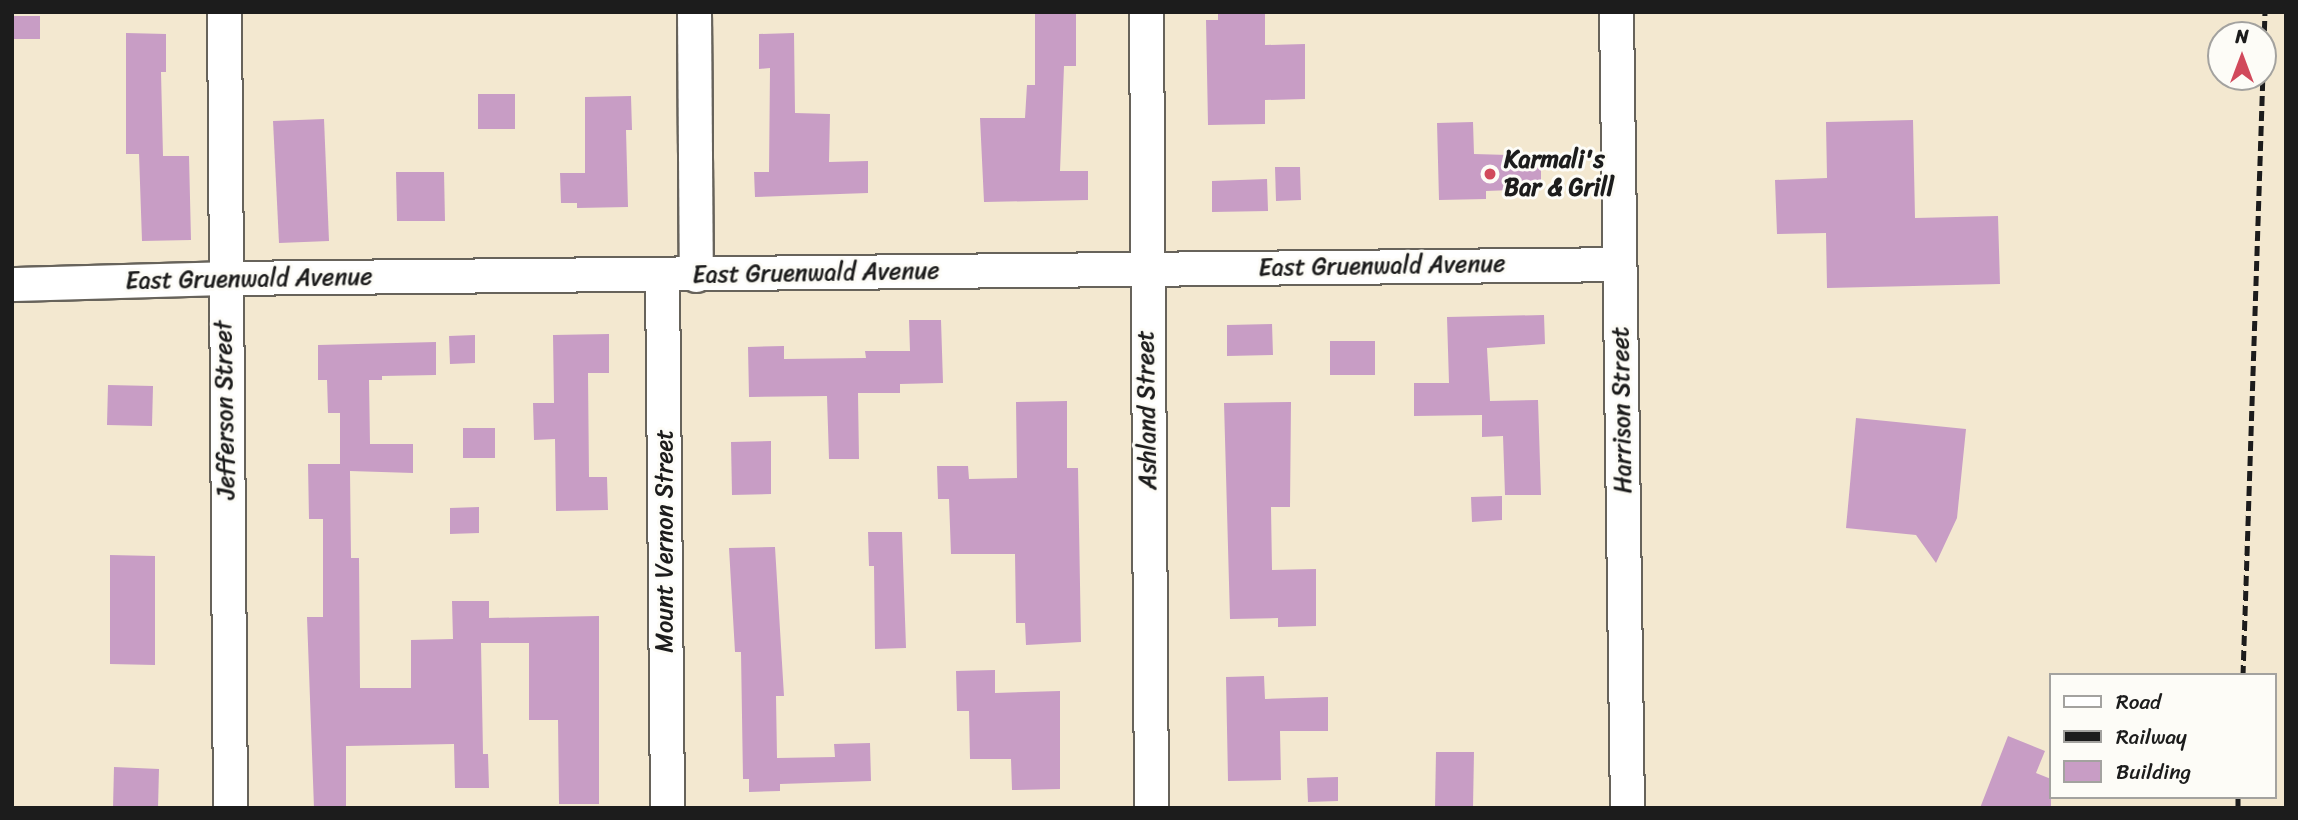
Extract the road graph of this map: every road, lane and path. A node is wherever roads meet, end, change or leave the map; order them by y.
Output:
1 (225, 12) edge
2 (694, 12) edge
3 (1146, 12) edge
4 (1616, 12) edge
5 (1619, 264) junction
6 (1146, 269) junction
7 (662, 275) junction
8 (696, 275) junction
9 (224, 278) junction
10 (12, 284) edge
11 (230, 808) edge
12 (667, 808) edge
13 (1151, 808) edge
14 (1627, 808) edge

1 - 9 street, Jefferson Street
2 - 8 street
3 - 6 street, Ashland Street
4 - 5 street, Harrison Street
5 - 6 street, East Gruenwald Avenue
5 - 14 street, Harrison Street
6 - 8 street, East Gruenwald Avenue
6 - 13 street, Ashland Street
7 - 8 street, East Gruenwald Avenue
7 - 9 street, East Gruenwald Avenue
7 - 12 street, Mount Vernon Street
9 - 10 street, East Gruenwald Avenue
9 - 11 street, Jefferson Street

